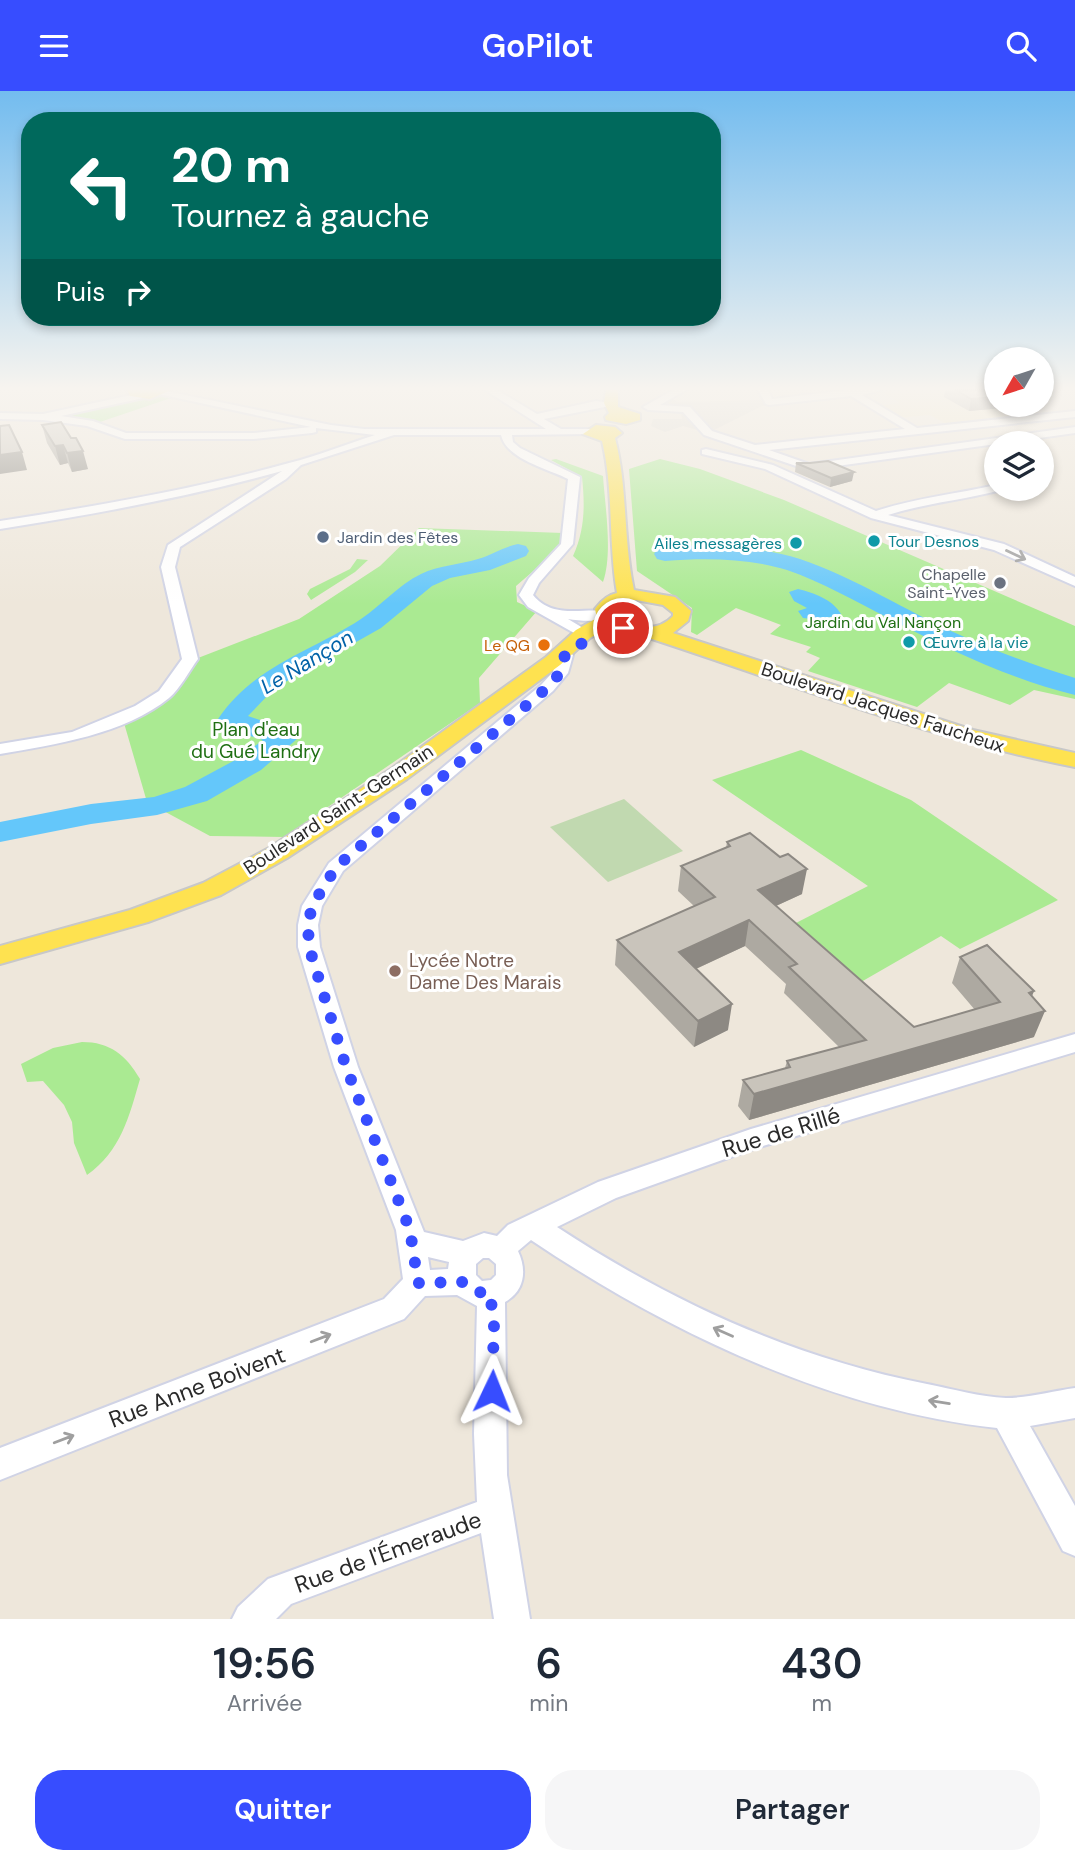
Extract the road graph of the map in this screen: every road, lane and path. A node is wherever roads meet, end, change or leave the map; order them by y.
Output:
1 (302, 461) edge
2 (543, 461) edge
3 (615, 461) edge
4 (750, 461) edge
5 (796, 461) edge
6 (848, 461) edge
7 (297, 463) junction
8 (984, 491) edge
9 (875, 515) junction
10 (0, 525) edge
11 (620, 565) junction
12 (1075, 582) edge
13 (647, 595) junction
14 (626, 596) junction
15 (546, 611) junction
16 (611, 621) junction
17 (672, 627) junction
18 (650, 632) junction
19 (583, 634) junction
20 (693, 645) junction
21 (559, 658) junction
22 (0, 749) edge
23 (1075, 760) edge
24 (0, 955) edge
25 (1075, 1043) edge
26 (532, 1226) junction
27 (412, 1241) junction
28 (501, 1251) junction
29 (467, 1254) junction
30 (418, 1283) junction
31 (476, 1287) junction
32 (1075, 1403) edge
33 (1006, 1413) junction
34 (0, 1464) edge
35 (494, 1512) junction
36 (1075, 1539) edge
37 (250, 1619) edge
38 (512, 1619) edge

1 - 7 street
2 - 15 street
3 - 11 main road
4 - 9 street
5 - 6 street
7 - 10 street
7 - 22 street
8 - 9 street
9 -> 12 street
11 - 13 main road
11 - 14 main road
13 - 14 main road
13 - 17 main road
14 - 16 main road
15 - 16 street
15 - 19 street
16 - 18 main road
16 - 19 main road, Boulevard Saint-Germain
16 - 21 main road
17 - 18 main road
17 - 20 main road, Boulevard Jacques Faucheux
18 - 20 main road, Boulevard Jacques Faucheux
19 - 21 main road, Boulevard Saint-Germain
20 - 23 main road, Boulevard Jacques Faucheux
21 - 24 main road, Boulevard Saint-Germain
21 - 27 street
25 - 26 street, Rue de Rillé
26 - 28 street, Rue de Rillé
33 -> 26 street
27 - 29 street
27 - 30 street
28 - 29 street
28 - 31 street
29 - 31 street
30 - 31 street
34 -> 30 street, Rue Anne Boivent
31 - 35 street
32 - 33 street
33 - 36 street
35 - 37 street, Rue de l'Émeraude
35 - 38 street

